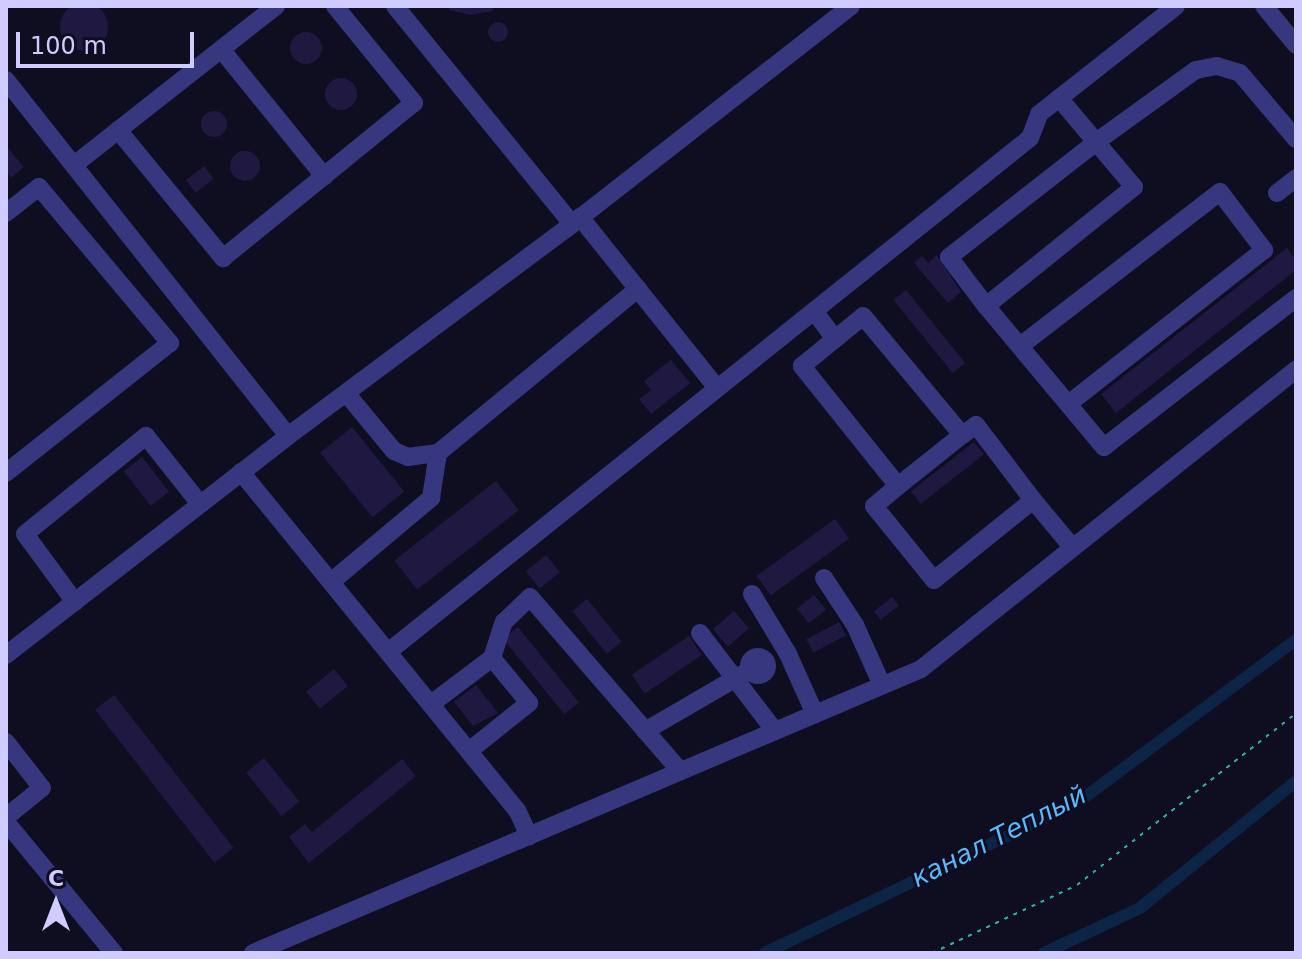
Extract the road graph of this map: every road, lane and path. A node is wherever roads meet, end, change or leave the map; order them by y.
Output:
1 (276, 6) edge
2 (335, 6) edge
3 (395, 6) edge
4 (851, 6) edge
5 (1176, 6) edge
6 (1264, 6) edge
7 (1296, 45) edge
8 (221, 49) junction
9 (6, 80) edge
10 (1059, 98) junction
11 (118, 130) junction
12 (1296, 139) edge
13 (1096, 142) junction
14 (74, 165) junction
15 (324, 176) junction
16 (1296, 178) edge
17 (1277, 193) dead end
18 (6, 213) edge
19 (576, 221) junction
20 (638, 289) junction
21 (1296, 298) edge
22 (986, 306) junction
23 (814, 311) junction
24 (835, 339) junction
25 (1020, 346) junction
26 (1296, 370) edge
27 (717, 388) junction
28 (346, 393) junction
29 (1068, 404) junction
30 (962, 435) junction
31 (288, 436) junction
32 (438, 453) junction
33 (241, 472) junction
34 (6, 473) edge
35 (898, 486) junction
36 (1033, 500) junction
37 (200, 504) junction
38 (1073, 548) junction
39 (824, 578) dead end
40 (331, 582) junction
41 (752, 594) dead end
42 (75, 602) junction
43 (700, 633) dead end
44 (388, 652) junction
45 (6, 655) edge
46 (492, 658) junction
47 (743, 674) junction
48 (882, 685) junction
49 (431, 704) junction
50 (1296, 713) edge
51 (815, 714) junction
52 (645, 731) junction
53 (775, 731) junction
54 (6, 742) edge
55 (469, 751) junction
56 (680, 771) junction
57 (6, 820) edge
58 (529, 836) junction
59 (114, 953) edge
60 (253, 953) edge
61 (932, 953) edge

1 - 8 lane
2 - 15 lane
3 - 19 lane
4 - 19 lane
5 - 10 lane
6 - 7 lane
8 - 11 lane
8 - 15 lane
9 - 14 lane
10 - 13 lane
10 - 23 lane
11 - 14 lane
11 - 15 lane
12 - 13 lane
13 - 22 lane
13 - 22 lane
14 - 31 lane
16 - 17 lane
18 - 34 lane
19 - 20 lane
19 - 28 lane
20 - 27 lane
20 - 32 lane
21 - 29 lane
22 - 25 lane
23 - 24 lane
23 - 27 lane
24 - 30 lane
24 - 35 lane
25 - 29 lane
25 - 29 lane
26 - 38 lane
27 - 44 lane
28 - 31 lane
28 - 32 lane
30 - 35 lane
30 - 36 lane
31 - 33 lane
32 - 40 lane
33 - 37 lane
33 - 40 lane
35 - 36 lane
36 - 38 lane
37 - 42 lane
37 - 42 lane
38 - 48 lane
39 - 48 lane
40 - 44 lane
41 - 51 lane
42 - 45 lane
43 - 47 lane
44 - 49 lane
46 - 49 lane
46 - 52 lane
46 - 55 lane
47 - 52 lane
47 - 53 lane
48 - 51 lane
49 - 55 lane
50 - 61 path
51 - 53 lane
52 - 56 lane
53 - 56 lane
54 - 57 lane
55 - 58 lane
56 - 58 lane
57 - 59 lane
58 - 60 lane

